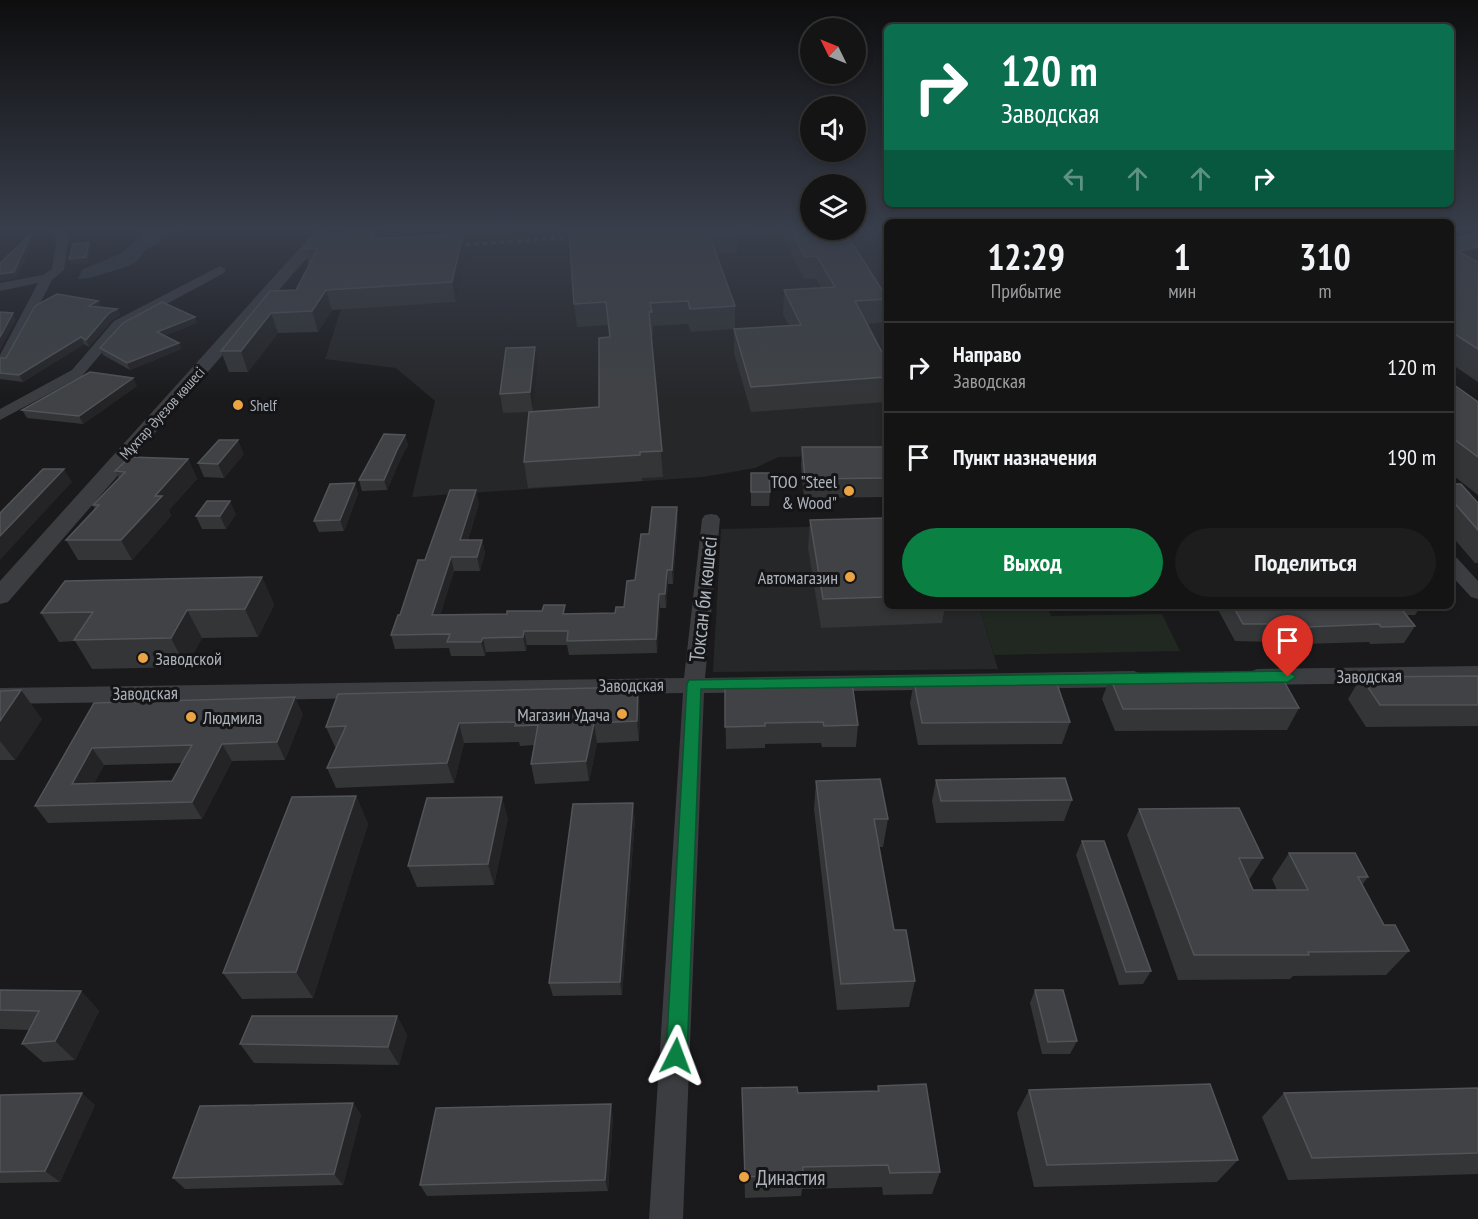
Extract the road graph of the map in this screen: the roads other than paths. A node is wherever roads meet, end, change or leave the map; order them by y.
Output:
1 (42, 287) edge
2 (191, 287) edge
3 (274, 287) edge
4 (5, 360) edge
5 (0, 415) edge
6 (711, 519) dead end
7 (1454, 566) edge
8 (1478, 593) edge
9 (0, 596) edge
10 (1478, 674) edge
11 (1241, 677) edge
12 (1158, 678) edge
13 (694, 684) junction
14 (0, 696) edge
15 (666, 1219) edge

1 - 4 street
2 - 5 street
3 - 9 street, Мұхтар Әуезов көшесі
6 - 13 street, Токсан би көшесі
7 - 8 street
10 - 11 street, Заводская
12 - 13 street, Заводская
13 - 14 street, Заводская
13 - 15 street, Токсан би көшесі

